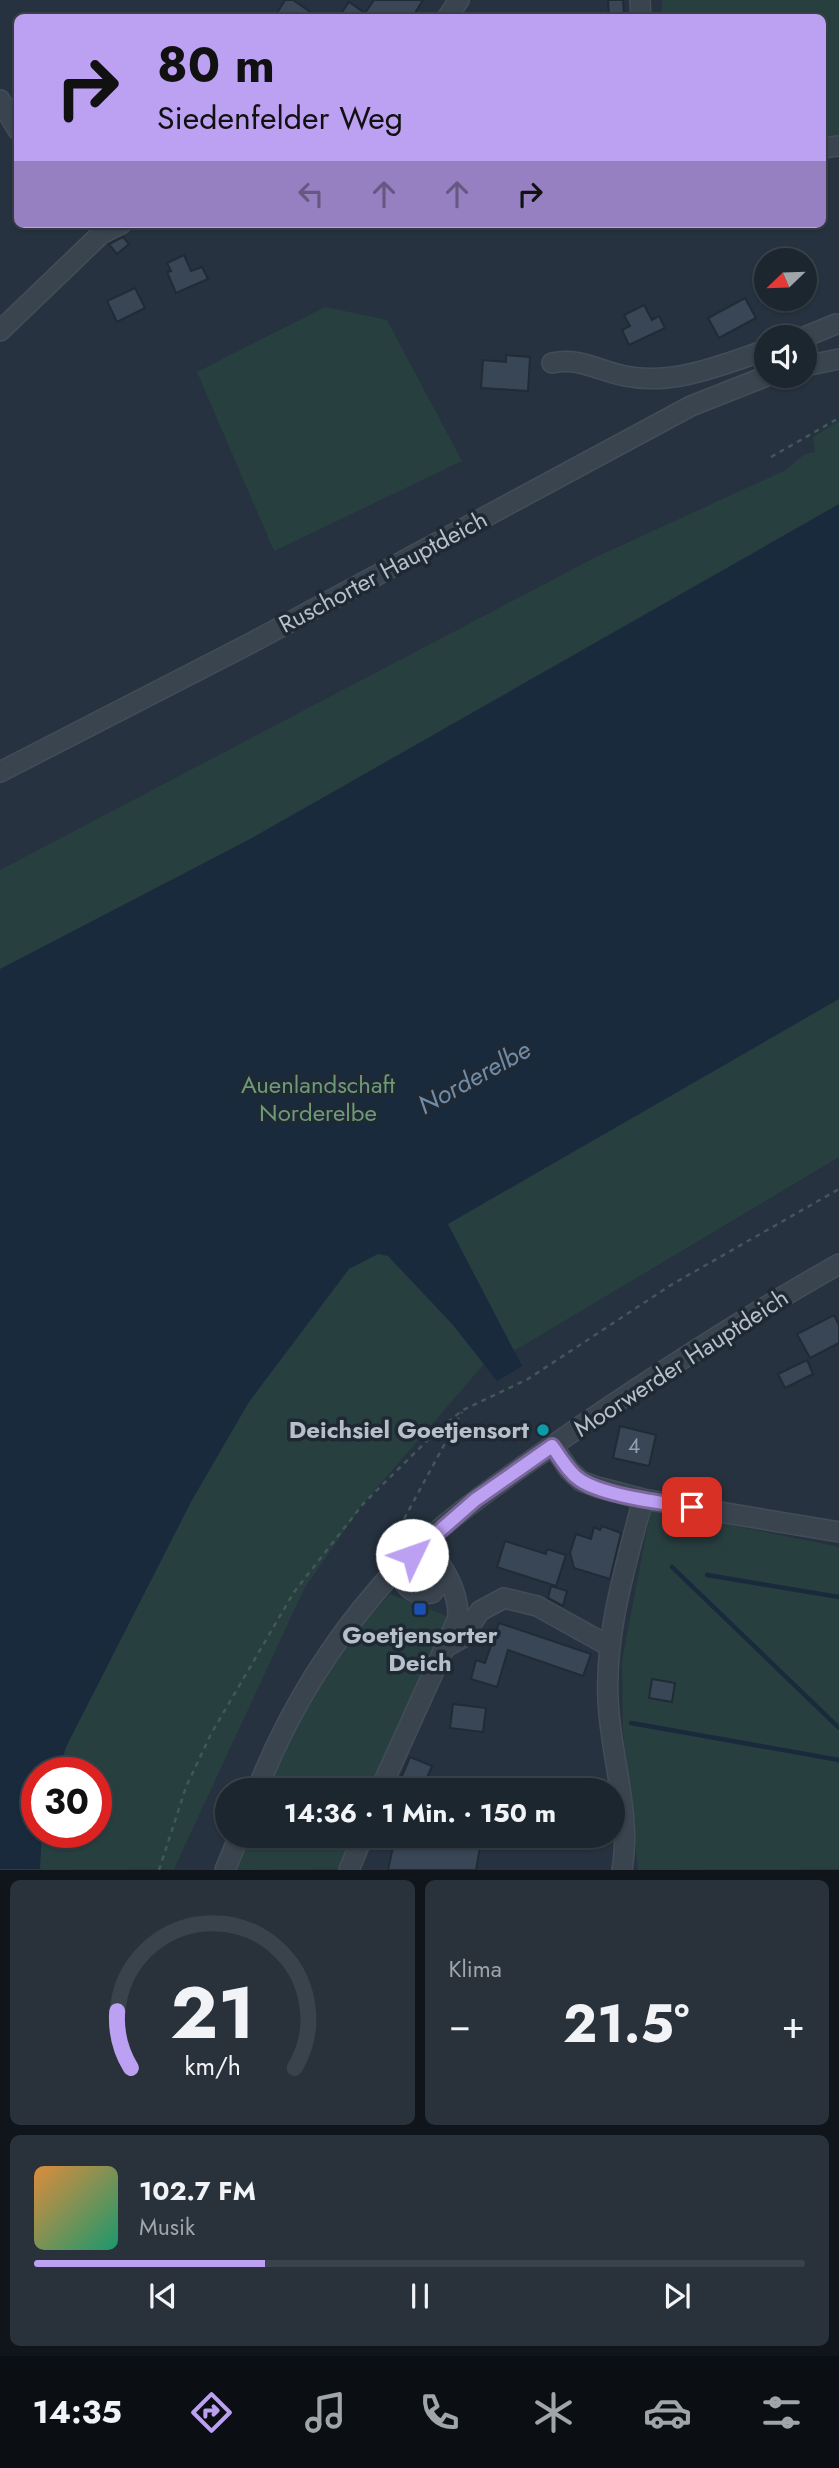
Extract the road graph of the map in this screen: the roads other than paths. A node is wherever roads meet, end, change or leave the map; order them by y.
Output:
1 (1, 97) edge
2 (14, 122) edge
3 (112, 228) edge
4 (838, 326) edge
5 (0, 331) edge
6 (817, 333) edge
7 (754, 355) edge
8 (839, 359) edge
9 (552, 362) dead end
10 (817, 364) edge
11 (754, 381) edge
12 (0, 772) edge
13 (839, 1264) edge
14 (552, 1446) junction
15 (643, 1499) junction
16 (839, 1532) edge
17 (426, 1542) junction
18 (391, 1561) junction
19 (446, 1574) junction
20 (609, 1646) junction
21 (445, 1647) junction
22 (263, 1778) edge
23 (385, 1778) edge
24 (234, 1848) edge
25 (358, 1848) edge
26 (225, 1870) edge
27 (349, 1870) edge
28 (622, 1870) edge

1 - 2 street
3 - 5 street
4 - 6 street
7 - 9 street
8 - 10 street
11 - 12 street, Ruschorter Hauptdeich
13 - 14 street, Moorwerder Hauptdeich
14 - 15 street
14 - 17 street, Moorwerder Hauptdeich
15 - 16 street
15 - 20 street
17 - 18 street, Moorwerder Hauptdeich
17 - 19 street
18 - 19 street
18 - 22 street, Moorwerder Hauptdeich
19 - 21 street
20 - 21 street
20 - 28 street
21 - 23 street
24 - 26 street
25 - 27 street

